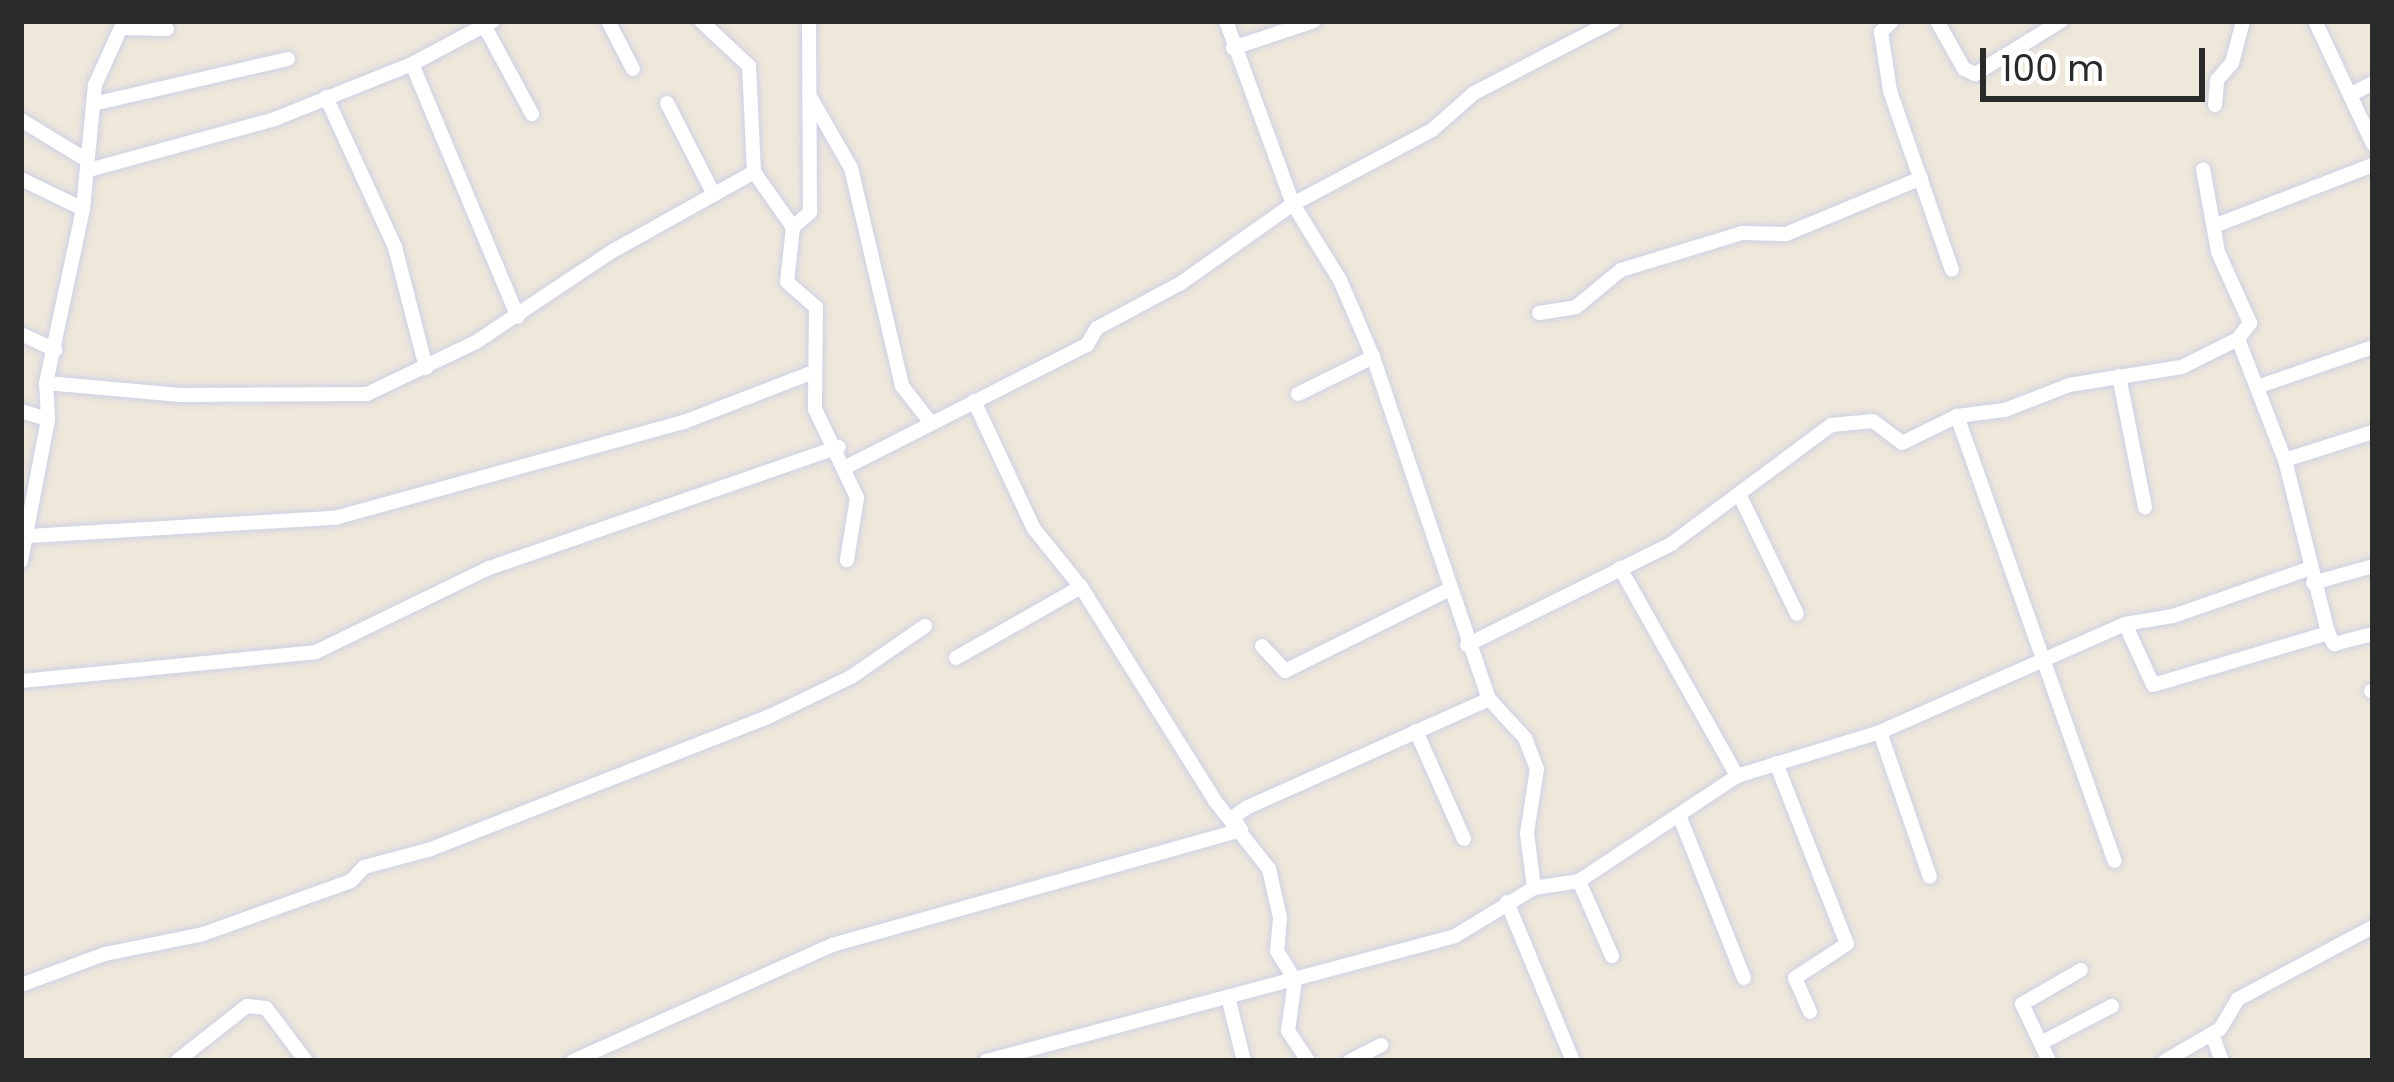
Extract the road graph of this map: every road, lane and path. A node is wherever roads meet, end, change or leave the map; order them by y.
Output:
1 (608, 21) edge
2 (701, 21) edge
3 (809, 21) edge
4 (1226, 21) edge
5 (1314, 21) edge
6 (1613, 21) edge
7 (1892, 21) edge
8 (1937, 21) edge
9 (2061, 21) edge
10 (2242, 21) edge
11 (2315, 21) edge
12 (489, 24) edge
13 (123, 25) edge
14 (166, 29) dead end
15 (1233, 48) junction
16 (288, 59) dead end
17 (412, 64) junction
18 (633, 69) dead end
19 (2373, 82) edge
20 (2352, 94) junction
21 (809, 95) junction
22 (326, 98) junction
23 (667, 103) dead end
24 (93, 104) junction
25 (2215, 105) dead end
26 (532, 114) dead end
27 (21, 120) edge
28 (2373, 145) edge
29 (87, 164) junction
30 (2373, 165) edge
31 (2203, 169) dead end
32 (754, 172) junction
33 (1921, 178) junction
34 (21, 179) edge
35 (714, 195) junction
36 (1293, 204) junction
37 (83, 209) junction
38 (2219, 224) junction
39 (793, 227) junction
40 (1952, 270) dead end
41 (1539, 314) dead end
42 (518, 317) junction
43 (21, 334) edge
44 (2238, 339) junction
45 (2373, 346) edge
46 (56, 350) junction
47 (1373, 357) junction
48 (427, 368) junction
49 (811, 373) junction
50 (2119, 376) junction
51 (46, 383) junction
52 (2258, 387) junction
53 (1298, 394) dead end
54 (974, 401) junction
55 (21, 411) edge
56 (1957, 416) junction
57 (48, 418) junction
58 (931, 423) junction
59 (2373, 432) edge
60 (838, 447) junction
61 (2285, 460) junction
62 (848, 466) junction
63 (1739, 494) junction
64 (2145, 507) dead end
65 (28, 536) junction
66 (21, 557) edge
67 (848, 560) dead end
68 (2373, 566) edge
69 (1620, 568) junction
70 (2310, 576) junction
71 (1081, 587) junction
72 (1448, 590) junction
73 (1797, 614) dead end
74 (2125, 624) junction
75 (925, 626) dead end
76 (2328, 633) junction
77 (2373, 634) edge
78 (1467, 645) junction
79 (1262, 646) dead end
80 (956, 658) dead end
81 (2045, 664) junction
82 (21, 680) edge
83 (1489, 699) junction
84 (1416, 731) junction
85 (1880, 732) junction
86 (1775, 763) junction
87 (1737, 776) junction
88 (1681, 820) junction
89 (1240, 830) junction
90 (1464, 839) dead end
91 (2116, 861) dead end
92 (1930, 877) dead end
93 (1579, 881) junction
94 (1534, 888) junction
95 (1507, 902) junction
96 (2373, 927) edge
97 (1612, 956) dead end
98 (2081, 970) dead end
99 (1744, 978) dead end
100 (1295, 980) junction
101 (21, 985) edge
102 (1228, 997) junction
103 (2112, 1006) dead end
104 (1810, 1012) dead end
105 (2212, 1034) junction
106 (2041, 1043) junction
107 (1381, 1045) dead end
108 (1047, 1053) edge
109 (305, 1060) edge
110 (177, 1061) edge
111 (573, 1061) edge
112 (986, 1061) edge
113 (1244, 1061) edge
114 (1308, 1061) edge
115 (1349, 1061) edge
116 (1573, 1061) edge
117 (2049, 1061) edge
118 (2165, 1061) edge
119 (2222, 1061) edge

1 - 18 street
2 - 32 street
3 - 21 street
4 - 15 street
5 - 15 street
6 - 36 street
7 - 33 street
8 - 9 street
10 - 25 street
11 - 20 street
12 - 17 street
12 - 26 street
13 - 14 street
13 - 24 street
15 - 36 street
16 - 24 street
17 - 22 street
17 - 42 street
19 - 20 street
20 - 28 street
21 - 39 street
21 - 58 street
22 - 29 street
22 - 48 street
23 - 35 street
24 - 29 street
27 - 29 street
29 - 37 street
30 - 38 street
31 - 38 street
32 - 35 street
32 - 39 street
33 - 40 street
33 - 41 street
34 - 37 street
35 - 42 street
36 - 47 street
36 - 54 street
37 - 46 street
38 - 44 street
39 - 49 street
42 - 48 street
43 - 46 street
44 - 50 street
44 - 52 street
45 - 52 street
46 - 51 street
47 - 53 street
47 - 72 street
48 - 51 street
49 - 60 street
49 - 65 street
50 - 56 street
50 - 64 street
51 - 57 street
52 - 61 street
54 - 58 street
54 - 71 street
55 - 57 street
56 - 63 street
56 - 81 street
57 - 65 street
58 - 62 street
59 - 61 street
60 - 62 street
60 - 82 street
61 - 70 street
62 - 67 street
63 - 69 street
63 - 73 street
65 - 66 street
68 - 70 street
69 - 78 street
69 - 87 street
70 - 74 street
70 - 76 street
71 - 80 street
71 - 89 street
72 - 78 street
72 - 79 street
74 - 76 street
74 - 81 street
75 - 101 street
76 - 77 street
78 - 83 street
81 - 85 street
81 - 91 street
83 - 84 street
83 - 94 street
84 - 89 street
84 - 90 street
85 - 86 street
85 - 92 street
86 - 87 street
86 - 104 street
87 - 88 street
88 - 93 street
88 - 99 street
89 - 100 street
89 - 111 street
93 - 94 street
93 - 97 street
94 - 95 street
95 - 100 street
95 - 116 street
96 - 105 street
98 - 106 street
100 - 102 street
100 - 114 street
102 - 108 street
102 - 113 street
103 - 106 street
105 - 118 street
105 - 119 street
106 - 117 street
107 - 115 street
108 - 112 street
109 - 110 street

